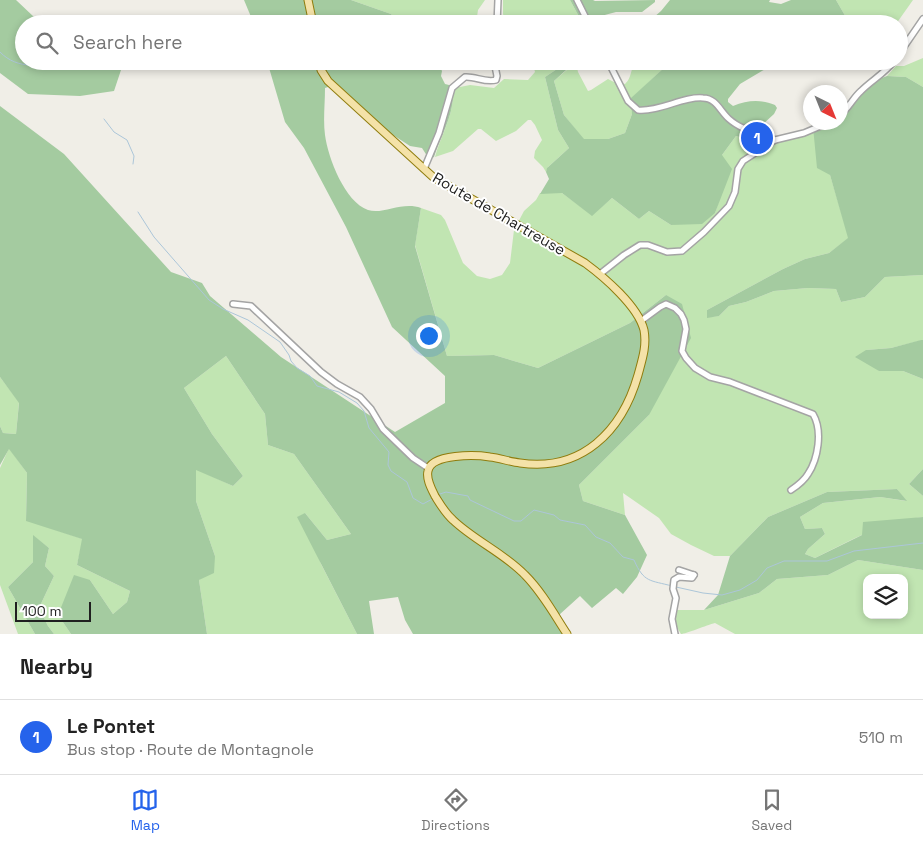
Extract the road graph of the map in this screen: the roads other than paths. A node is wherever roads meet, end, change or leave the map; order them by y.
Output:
1 (308, 0) edge
2 (498, 0) edge
3 (577, 0) edge
4 (311, 15) edge
5 (497, 15) edge
6 (585, 15) edge
7 (923, 19) edge
8 (908, 41) edge
9 (321, 70) edge
10 (496, 70) edge
11 (612, 70) edge
12 (887, 70) edge
13 (848, 108) edge
14 (811, 130) edge
15 (775, 140) junction
16 (424, 169) junction
17 (600, 274) junction
18 (233, 304) dead end
19 (641, 321) junction
20 (428, 468) junction
21 (791, 490) dead end
22 (679, 570) dead end
23 (567, 634) edge
24 (675, 634) edge

1 - 4 main road
2 - 5 street
3 - 6 street
7 - 8 street
9 - 16 main road, Route de Chartreuse
10 - 16 street
11 - 15 street
12 - 13 street
14 - 15 street
15 - 17 street
16 - 17 main road, Route de Chartreuse
17 - 19 main road, Route de Chartreuse
18 - 20 street
19 - 20 main road
19 - 21 street
20 - 23 main road
22 - 24 street

